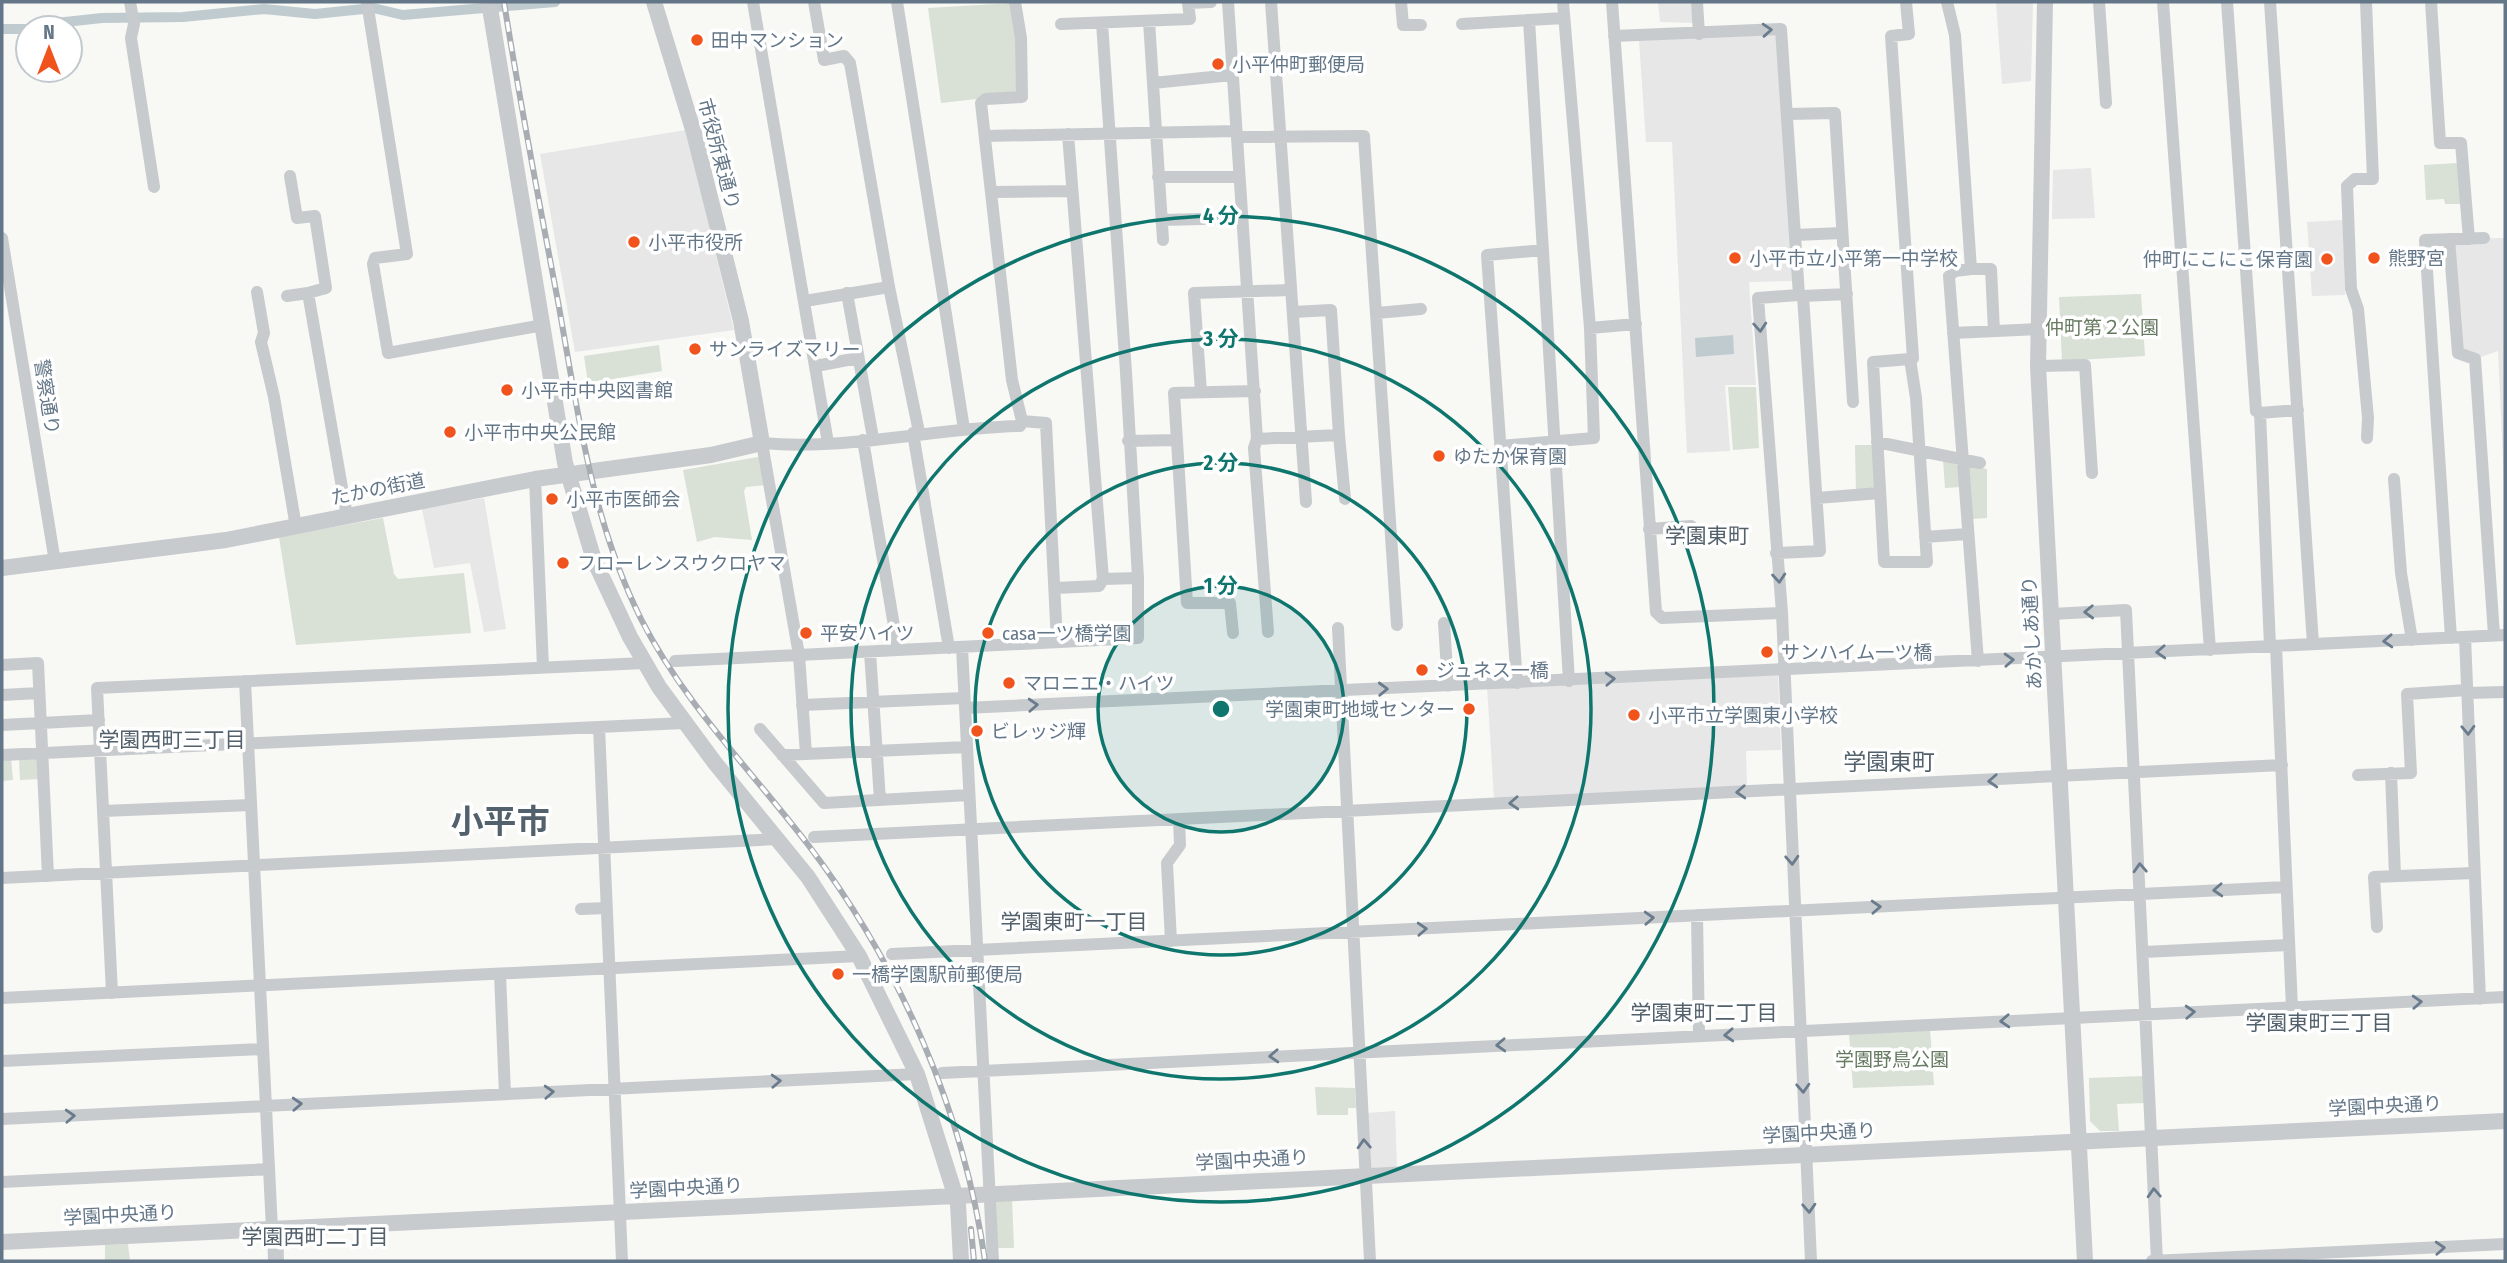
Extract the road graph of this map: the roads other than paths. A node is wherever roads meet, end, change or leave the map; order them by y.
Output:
1 (654, 2) edge
2 (753, 2) edge
3 (814, 2) edge
4 (897, 2) edge
5 (1015, 2) edge
6 (1211, 2) edge
7 (1228, 2) edge
8 (1271, 2) edge
9 (1401, 2) edge
10 (1563, 2) edge
11 (1612, 2) edge
12 (1697, 2) edge
13 (1906, 2) edge
14 (1947, 2) edge
15 (2045, 2) edge
16 (2099, 2) edge
17 (2163, 2) edge
18 (2227, 2) edge
19 (2270, 2) edge
20 (2366, 2) edge
21 (2431, 2) edge
22 (367, 6) edge
23 (490, 6) edge
24 (132, 13) edge
25 (1564, 18) junction
26 (1528, 20) junction
27 (1149, 21) junction
28 (1102, 23) junction
29 (1061, 24) dead end
30 (1462, 24) dead end
31 (1421, 25) dead end
32 (1699, 34) junction
33 (1614, 36) junction
34 (1232, 75) junction
35 (1153, 83) junction
36 (2106, 103) dead end
37 (1788, 114) junction
38 (1156, 132) junction
39 (1111, 133) junction
40 (1068, 134) junction
41 (1236, 134) junction
42 (985, 136) junction
43 (1279, 137) junction
44 (290, 176) dead end
45 (1158, 177) junction
46 (1240, 177) junction
47 (154, 187) dead end
48 (1072, 191) junction
49 (992, 192) junction
50 (1242, 218) junction
51 (1161, 220) junction
52 (1842, 233) junction
53 (1795, 235) junction
54 (2484, 238) dead end
55 (2, 239) edge
56 (2449, 239) junction
57 (2469, 239) junction
58 (1163, 240) dead end
59 (1543, 250) junction
60 (1971, 269) junction
61 (889, 287) junction
62 (1291, 290) junction
63 (1249, 291) junction
64 (257, 292) dead end
65 (308, 293) junction
66 (847, 293) junction
67 (1847, 294) junction
68 (287, 296) dead end
69 (1801, 296) junction
70 (806, 301) junction
71 (1421, 309) dead end
72 (1293, 312) junction
73 (1377, 313) junction
74 (1636, 324) junction
75 (543, 325) junction
76 (1590, 327) junction
77 (2038, 329) junction
78 (1994, 331) junction
79 (1954, 333) junction
80 (858, 358) junction
81 (1910, 359) junction
82 (1873, 362) junction
83 (1850, 363) junction
84 (816, 366) junction
85 (2038, 366) junction
86 (1255, 391) junction
87 (1201, 393) junction
88 (1853, 402) dead end
89 (2298, 410) junction
90 (2260, 413) junction
91 (1023, 421) junction
92 (964, 429) junction
93 (916, 433) junction
94 (1339, 435) junction
95 (1300, 438) junction
96 (2367, 438) dead end
97 (868, 439) junction
98 (1257, 439) junction
99 (1177, 440) junction
100 (1128, 441) junction
101 (1555, 442) junction
102 (1877, 442) junction
103 (762, 443) junction
104 (828, 443) junction
105 (1500, 446) junction
106 (1919, 450) junction
107 (1961, 458) junction
108 (1980, 463) dead end
109 (2092, 473) dead end
110 (570, 474) junction
111 (535, 479) junction
112 (2395, 479) dead end
113 (1880, 493) junction
114 (1816, 498) junction
115 (1345, 499) dead end
116 (1306, 502) dead end
117 (347, 516) junction
118 (1691, 526) dead end
119 (296, 527) junction
120 (1648, 528) junction
121 (1967, 534) junction
122 (1925, 537) junction
123 (1776, 553) junction
124 (55, 562) junction
125 (2, 568) edge
126 (1138, 578) junction
127 (1103, 579) junction
128 (1056, 589) junction
129 (1782, 613) junction
130 (2052, 614) junction
131 (1444, 623) dead end
132 (1397, 625) dead end
133 (1338, 628) dead end
134 (1268, 632) dead end
135 (1233, 634) dead end
136 (2500, 635) edge
137 (2465, 637) junction
138 (2451, 638) junction
139 (2412, 640) junction
140 (1057, 642) junction
141 (2313, 644) junction
142 (2273, 646) junction
143 (955, 647) junction
144 (2210, 649) junction
145 (898, 650) junction
146 (870, 652) junction
147 (2129, 653) junction
148 (799, 655) junction
149 (2054, 658) junction
150 (675, 661) dead end
151 (1978, 661) junction
152 (645, 663) junction
153 (2, 665) edge
154 (543, 667) junction
155 (1784, 670) junction
156 (246, 681) junction
157 (1569, 681) junction
158 (1517, 683) junction
159 (1448, 686) junction
160 (1342, 690) junction
161 (2467, 692) junction
162 (2505, 692) edge
163 (39, 693) junction
164 (2, 695) edge
165 (873, 702) junction
166 (965, 703) junction
167 (802, 705) junction
168 (99, 720) junction
169 (41, 723) junction
170 (684, 723) junction
171 (2, 725) edge
172 (599, 727) junction
173 (760, 729) dead end
174 (248, 744) junction
175 (967, 747) junction
176 (100, 751) junction
177 (877, 751) junction
178 (43, 753) junction
179 (806, 754) junction
180 (2, 755) edge
181 (782, 755) junction
182 (2283, 765) junction
183 (2135, 774) junction
184 (2391, 774) junction
185 (2358, 775) dead end
186 (2061, 777) junction
187 (1789, 790) junction
188 (969, 795) junction
189 (880, 800) junction
190 (251, 805) junction
191 (103, 811) junction
192 (1348, 811) junction
193 (1179, 820) junction
194 (971, 830) junction
195 (814, 837) dead end
196 (778, 839) junction
197 (604, 848) junction
198 (254, 865) junction
199 (107, 873) junction
200 (2474, 873) junction
201 (48, 876) junction
202 (2395, 876) junction
203 (2, 878) edge
204 (2286, 887) junction
205 (2141, 894) junction
206 (2067, 898) junction
207 (607, 908) junction
208 (581, 909) dead end
209 (1795, 911) junction
210 (1697, 915) junction
211 (2377, 927) dead end
212 (1354, 932) junction
213 (1171, 941) junction
214 (2289, 945) junction
215 (977, 950) junction
216 (2144, 952) junction
217 (892, 954) dead end
218 (859, 956) junction
219 (609, 968) junction
220 (500, 974) junction
221 (259, 985) junction
222 (111, 993) junction
223 (2505, 997) edge
224 (2, 998) edge
225 (2480, 999) junction
226 (2292, 1008) junction
227 (2147, 1014) junction
228 (2073, 1018) junction
229 (1800, 1031) junction
230 (1699, 1036) junction
231 (263, 1049) junction
232 (1360, 1052) junction
233 (2, 1061) edge
234 (981, 1070) junction
235 (942, 1073) dead end
236 (917, 1074) junction
237 (615, 1089) junction
238 (505, 1094) junction
239 (266, 1106) junction
240 (2, 1119) edge
241 (2505, 1121) edge
242 (2151, 1138) junction
243 (2078, 1142) junction
244 (1806, 1155) junction
245 (269, 1169) junction
246 (1366, 1176) junction
247 (2, 1182) edge
248 (989, 1194) junction
249 (955, 1195) junction
250 (620, 1212) junction
251 (273, 1229) junction
252 (2, 1242) edge
253 (2505, 1244) edge
254 (276, 1261) edge
255 (622, 1261) edge
256 (961, 1261) edge
257 (993, 1261) edge
258 (1370, 1261) edge
259 (1811, 1261) edge
260 (2085, 1261) edge
261 (2152, 1261) edge
262 (2157, 1261) edge

1 - 103 street, 市役所東通り
2 - 70 street
3 - 61 street
4 - 92 street
5 - 42 street
6 - 27 street
7 - 34 street
8 - 43 street
9 - 31 street
10 - 25 street
11 - 33 street
12 - 32 street
13 - 81 street
14 - 60 street
15 - 77 street, あかしあ通り
16 - 36 street
17 - 144 street
18 - 90 street
19 - 89 street
20 - 96 street
21 - 57 street
22 - 75 street
23 - 75 street
24 - 47 street
25 - 26 street
25 - 76 street
26 - 30 street
26 - 59 street
27 - 28 street
27 - 35 street
28 - 29 street
28 - 39 street
32 - 33 street
32 -> 37 street
33 - 74 street
34 - 35 street
34 - 41 street
35 - 38 street
37 - 52 street
37 - 53 street
38 - 39 street
38 - 41 street
38 - 45 street
39 - 40 street
39 - 100 street
40 - 42 street
40 - 48 street
41 - 43 street
41 - 46 street
42 - 49 street
43 - 62 street
43 - 73 street
44 - 65 street
45 - 46 street
45 - 51 street
46 - 50 street
48 - 49 street
48 - 127 street
49 - 91 street
50 - 51 street
50 - 63 street
51 - 58 street
52 - 53 street
52 - 67 street
53 - 69 street
54 - 57 street
55 - 124 street, 警察通り
56 - 57 street
56 - 136 street
56 - 138 street
59 - 101 street
59 - 105 street
60 - 78 street
60 - 79 street
61 - 66 street
61 - 93 street
62 - 63 street
62 - 72 street
63 - 86 street
63 - 87 street
64 - 119 street
65 - 68 street
65 - 117 street
66 - 70 street
66 - 80 street
67 - 69 street
67 - 83 street
69 - 114 street
69 -> 123 street
70 - 84 street
71 - 73 street
72 - 94 street
72 - 95 street
73 - 132 street
74 - 76 street
74 - 120 street
75 - 110 street
76 - 101 street
77 - 78 street
77 - 85 street, あかしあ通り
78 - 79 street
79 - 107 street
80 - 84 street
80 - 97 street
81 - 82 street
81 - 106 street
82 - 83 street
82 - 102 street
83 - 88 street
84 - 104 street
85 - 109 street
85 - 130 street, あかしあ通り
86 - 87 street
86 - 98 street
87 - 99 street
89 - 90 street
89 - 141 street
90 - 142 street
91 - 92 street
91 - 128 street
92 - 93 street
93 - 97 street
93 - 143 street
94 - 95 street
94 - 115 street
95 - 98 street
95 - 116 street
97 - 104 street
97 - 145 street
98 - 134 street
99 - 100 street
99 - 135 street
100 - 126 street
101 - 105 street
101 - 157 street
102 - 106 street
102 - 113 street
103 - 104 street
103 - 110 street, たかの街道
103 - 148 street
105 - 158 street
106 - 107 street
106 - 122 street
107 - 108 street
107 - 121 street
110 - 111 street, たかの街道
110 - 152 street
111 - 117 street, たかの街道
111 - 154 street
112 - 139 street
113 - 114 street
113 - 122 street
114 - 123 street
117 - 119 street, たかの街道
118 - 120 street
119 - 124 street, たかの街道
120 - 129 street
121 - 122 street
121 - 151 street
123 -> 129 street
124 - 125 street, たかの街道
126 - 127 street
126 - 140 street
127 - 128 street
128 - 140 street
129 - 155 street
147 -> 130 street
130 - 149 street, あかしあ通り
131 - 159 street
133 - 160 street
136 - 137 street
137 - 138 street
137 - 161 street
138 - 139 street
139 -> 141 street
140 - 143 street
141 - 142 street
142 - 144 street
142 - 182 street
143 - 145 street
143 - 166 street
144 -> 147 street
145 - 146 street
146 - 148 street
146 - 165 street
147 - 149 street
147 - 183 street
148 - 150 street
148 - 167 street
151 -> 149 street
149 - 186 street, あかしあ通り
151 - 155 street
152 - 154 street
152 - 170 street
153 - 163 street
154 - 156 street
157 -> 155 street
155 - 187 street
156 - 168 street
156 - 174 street
157 - 158 street
158 - 159 street
160 -> 159 street
166 -> 160 street
160 - 192 street
161 - 162 street
161 - 184 street
161 -> 200 street
163 - 164 street
163 - 169 street
165 - 166 street
165 - 167 street
165 - 177 street
166 - 175 street
167 - 179 street
168 - 169 street
168 - 176 street
169 - 171 street
169 - 178 street
170 - 172 street
170 - 196 street
172 - 174 street
172 - 197 street
173 - 181 street
174 - 176 street
174 - 190 street
175 - 177 street
175 - 188 street
176 - 178 street
176 - 191 street
177 - 179 street
177 - 189 street
178 - 180 street
178 - 201 street
179 - 181 street
181 - 189 street
182 - 183 street
182 - 204 street
183 - 186 street
205 -> 183 street
184 - 185 street
184 - 202 street
186 -> 187 street
186 - 206 street, あかしあ通り
187 -> 192 street
187 -> 209 street
188 - 189 street
188 - 194 street
190 - 191 street
190 - 198 street
191 - 199 street
192 - 193 street
192 - 212 street
193 - 194 street
193 - 213 street
194 - 195 street
194 - 215 street
196 - 197 street
196 - 218 street
197 - 198 street
197 - 207 street
198 - 199 street
198 - 221 street
199 - 201 street
199 - 222 street
200 - 202 street
200 - 225 street
201 - 203 street
202 - 211 street
204 -> 205 street
204 - 214 street
205 - 206 street
205 - 216 street
209 -> 206 street
206 - 228 street, あかしあ通り
207 - 208 street
207 - 219 street
209 - 210 street
209 - 229 street
212 -> 210 street
210 - 230 street
212 - 213 street
212 - 232 street
213 - 215 street
214 - 216 street
214 - 226 street
215 - 217 street
215 - 234 street
216 - 227 street
218 - 219 street
218 - 236 street
219 - 220 street
219 - 237 street
220 - 221 street
220 - 238 street
221 - 222 street
221 - 231 street
222 - 224 street
223 - 225 street
226 -> 225 street
227 -> 226 street
227 - 228 street
227 - 242 street
228 -> 229 street
228 - 243 street, あかしあ通り
229 -> 230 street
229 -> 244 street
230 -> 232 street
231 - 233 street
231 - 239 street
232 -> 234 street
246 -> 232 street
234 - 235 street
234 - 248 street
237 -> 236 street
236 - 249 street
238 -> 237 street
237 - 250 street
239 -> 238 street
240 -> 239 street
239 - 245 street
241 - 242 street, 学園中央通り
242 - 243 street, 学園中央通り
262 -> 242 street
243 - 244 street, 学園中央通り
243 - 260 street, あかしあ通り
244 - 246 street, 学園中央通り
244 -> 259 street
245 - 247 street
245 - 251 street
246 - 248 street, 学園中央通り
246 - 258 street
248 - 249 street, 学園中央通り
248 - 257 street
249 - 250 street, 学園中央通り
249 - 256 street
250 - 251 street, 学園中央通り
250 - 255 street
251 - 252 street, 学園中央通り
251 - 254 street
262 -> 253 street
261 - 262 street

